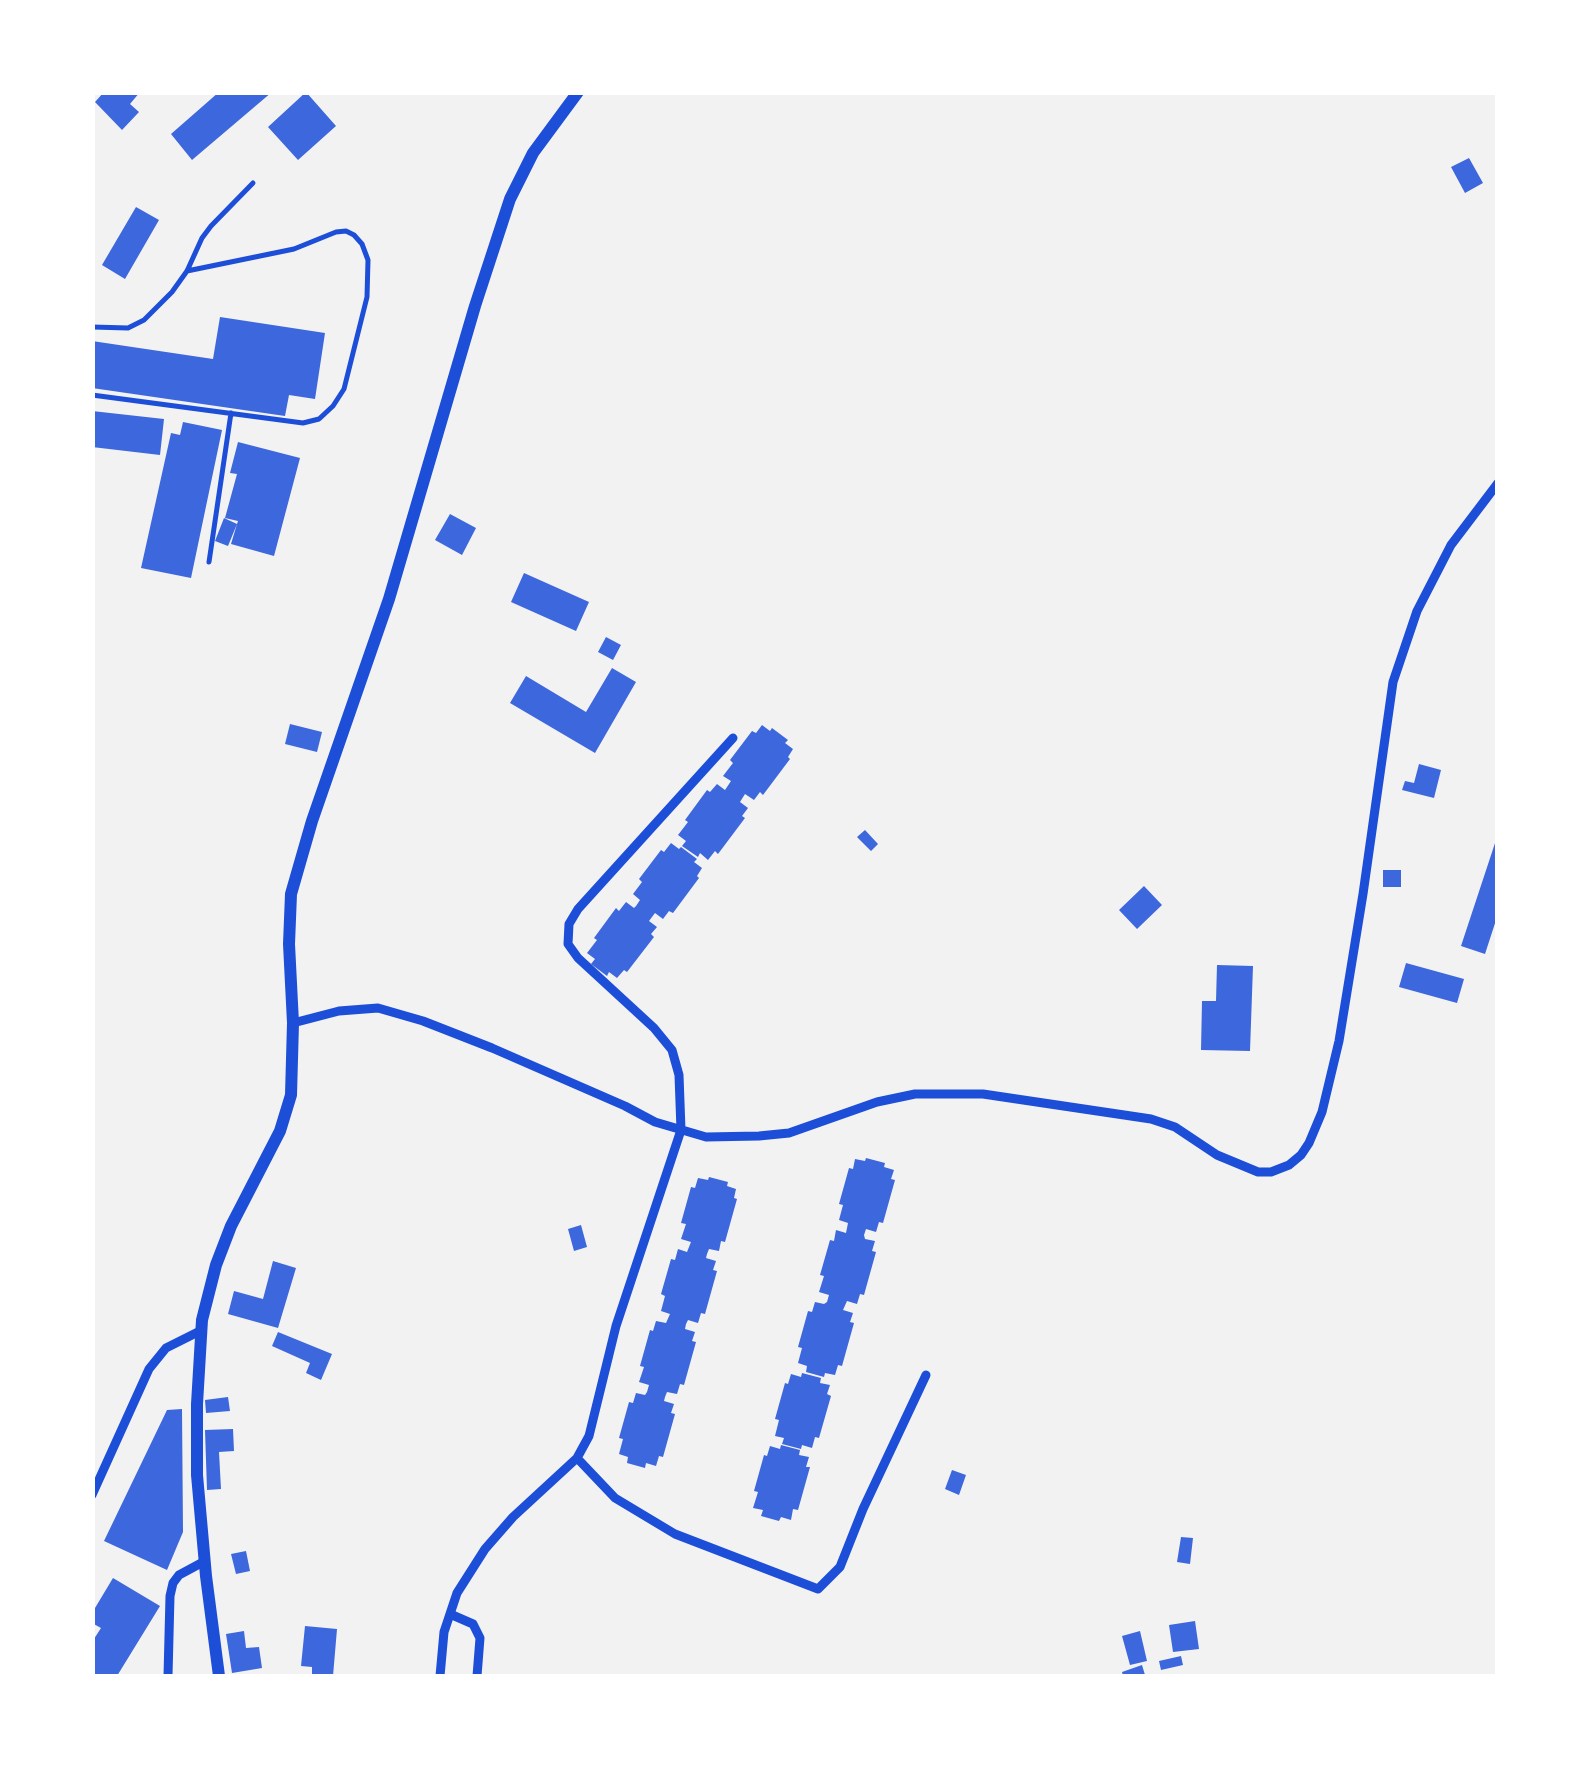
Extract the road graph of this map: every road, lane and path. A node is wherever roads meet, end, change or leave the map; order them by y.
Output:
1 (578, 92) edge
2 (253, 183) dead end
3 (187, 271) junction
4 (92, 327) edge
5 (92, 395) edge
6 (231, 413) junction
7 (1498, 483) edge
8 (209, 562) dead end
9 (733, 738) dead end
10 (293, 1023) junction
11 (681, 1130) junction
12 (202, 1330) junction
13 (926, 1375) dead end
14 (578, 1458) junction
15 (92, 1495) edge
16 (204, 1560) junction
17 (450, 1614) junction
18 (168, 1676) edge
19 (219, 1676) edge
20 (440, 1676) edge
21 (477, 1676) edge

1 - 10 main road
2 - 3 lane
3 - 4 lane
3 - 6 lane
5 - 6 lane
6 - 8 lane
7 - 11 street
9 - 11 street
10 - 11 street
10 - 12 main road
11 - 14 street
12 - 15 street
12 - 16 main road
13 - 14 street
14 - 17 street
16 - 18 street
16 - 19 main road
17 - 20 street
17 - 21 street

